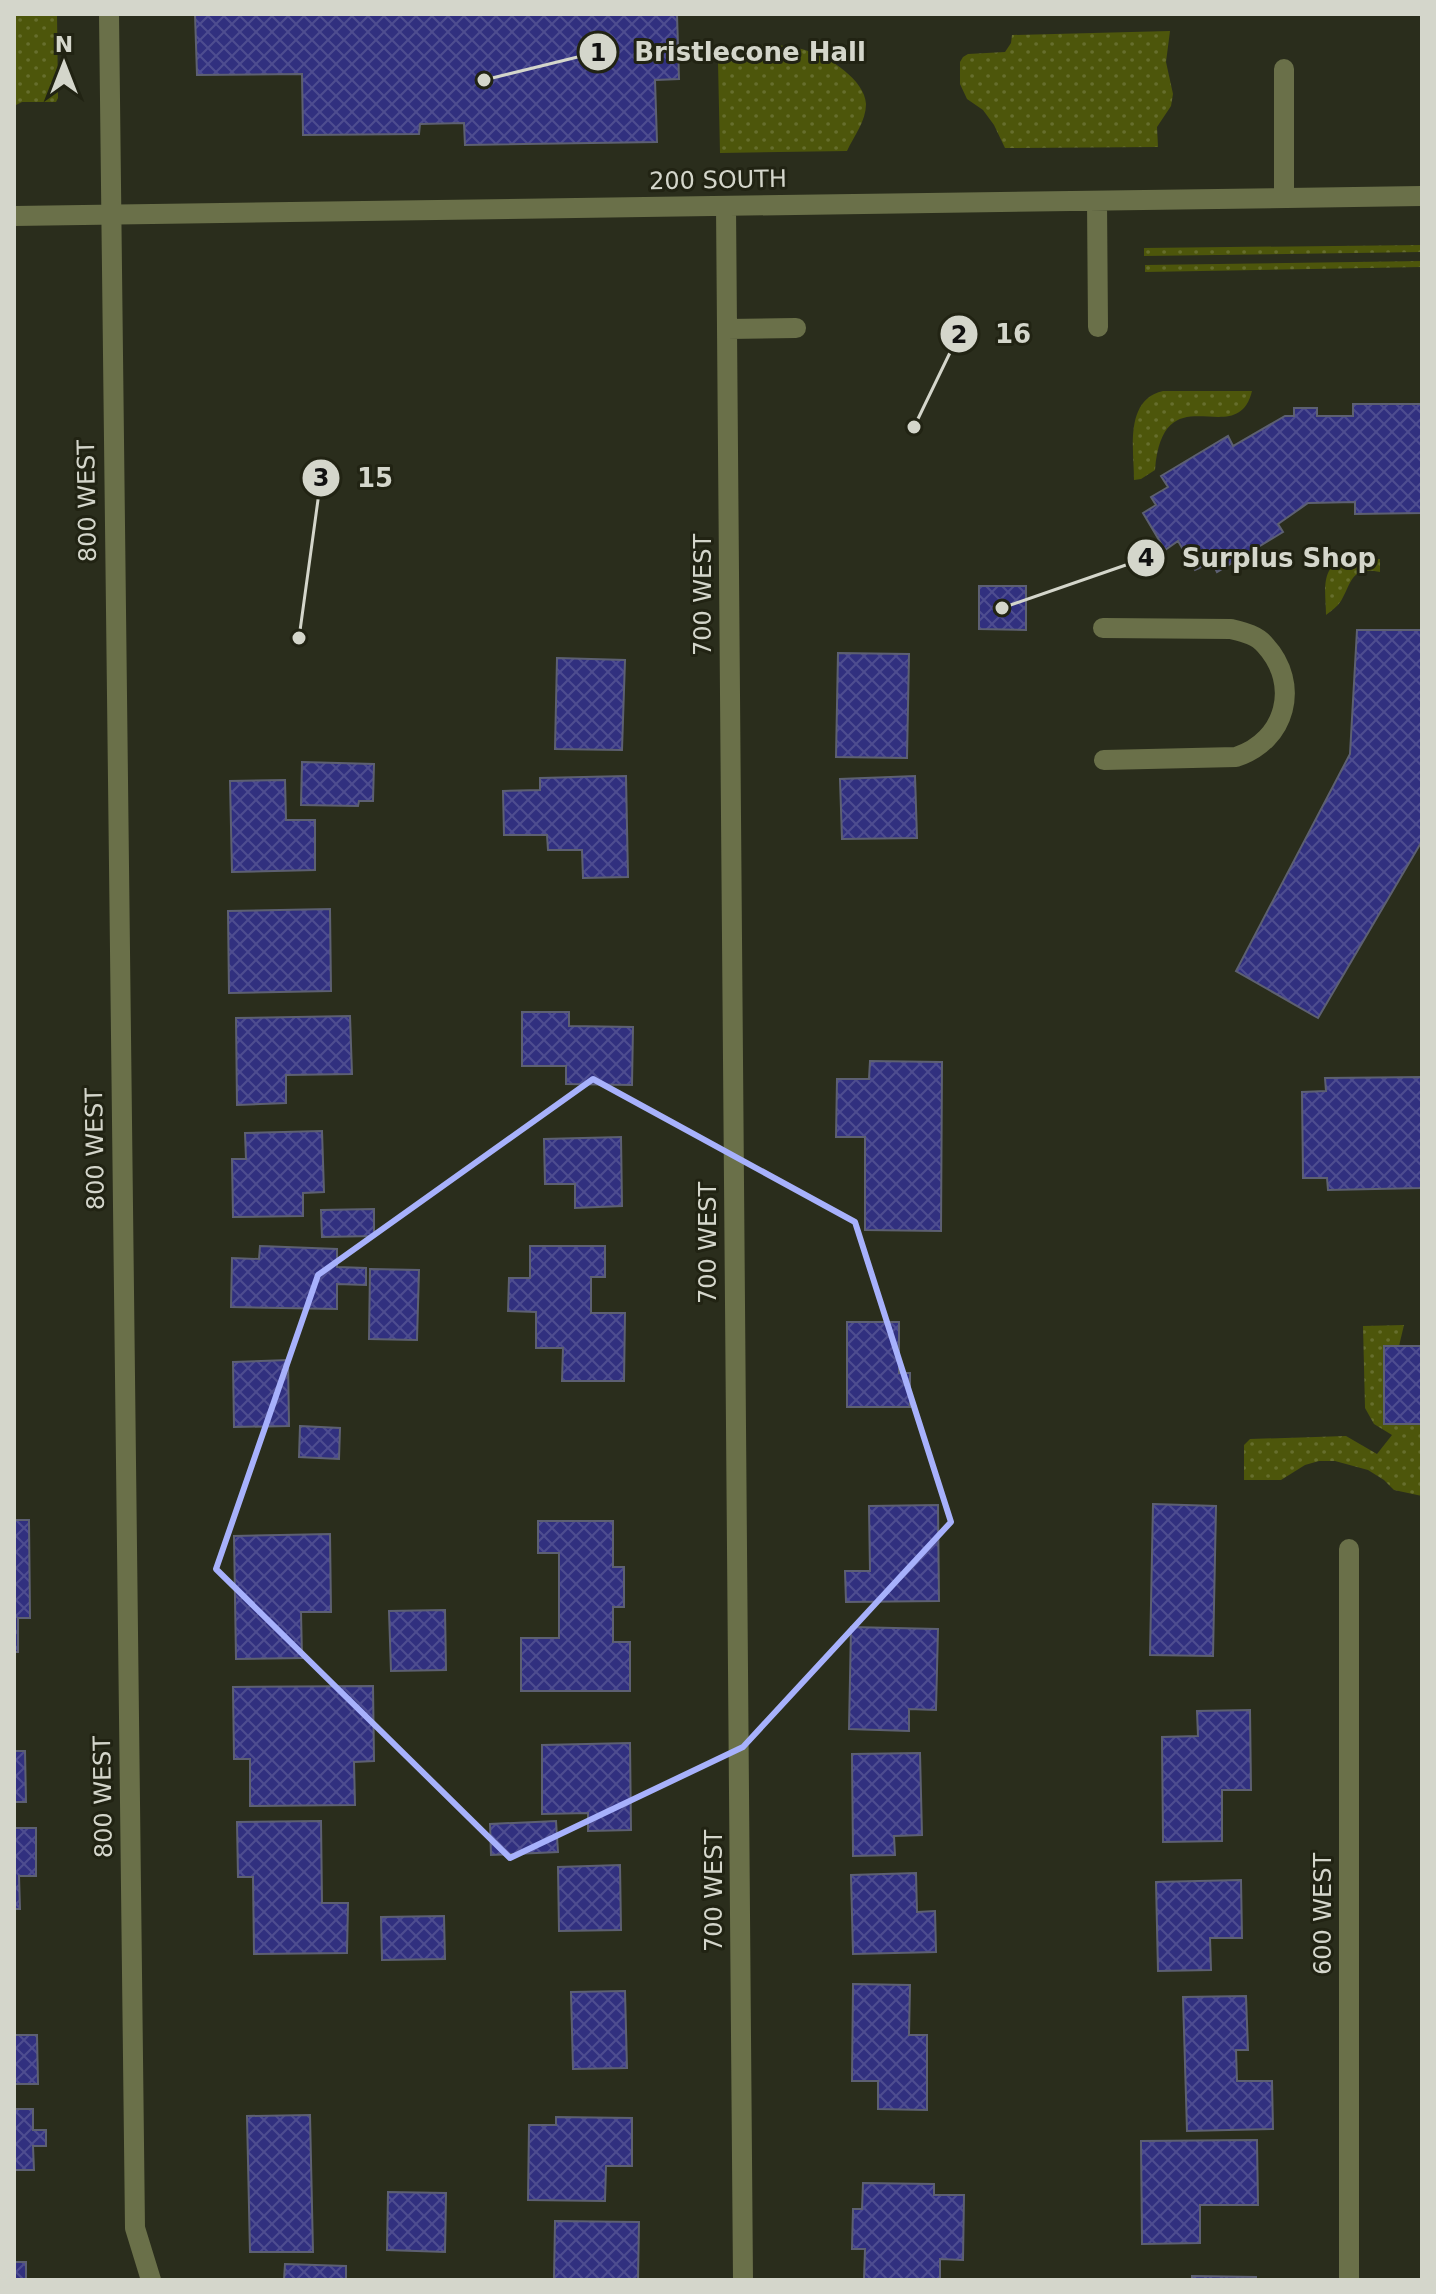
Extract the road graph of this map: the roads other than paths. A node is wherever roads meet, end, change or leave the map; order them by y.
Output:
1 (109, 14) edge
2 (1284, 69) dead end
3 (1422, 196) edge
4 (1284, 198) junction
5 (1097, 201) junction
6 (726, 206) junction
7 (109, 215) junction
8 (14, 216) edge
9 (1098, 327) dead end
10 (796, 328) dead end
11 (727, 329) junction
12 (1103, 628) dead end
13 (1104, 760) dead end
14 (1349, 1549) dead end
15 (151, 2280) edge
16 (743, 2280) edge
17 (1349, 2280) edge

1 - 7 street, 800 WEST
2 - 4 street
3 - 4 street, 200 SOUTH
4 - 5 street, 200 SOUTH
5 - 6 street, 200 SOUTH
5 - 9 street
6 - 7 street, 200 SOUTH
6 - 11 street, 700 WEST
7 - 8 street, 200 SOUTH
7 - 15 street, 800 WEST
10 - 11 street
11 - 16 street, 700 WEST
12 - 13 street
14 - 17 street, 600 WEST

